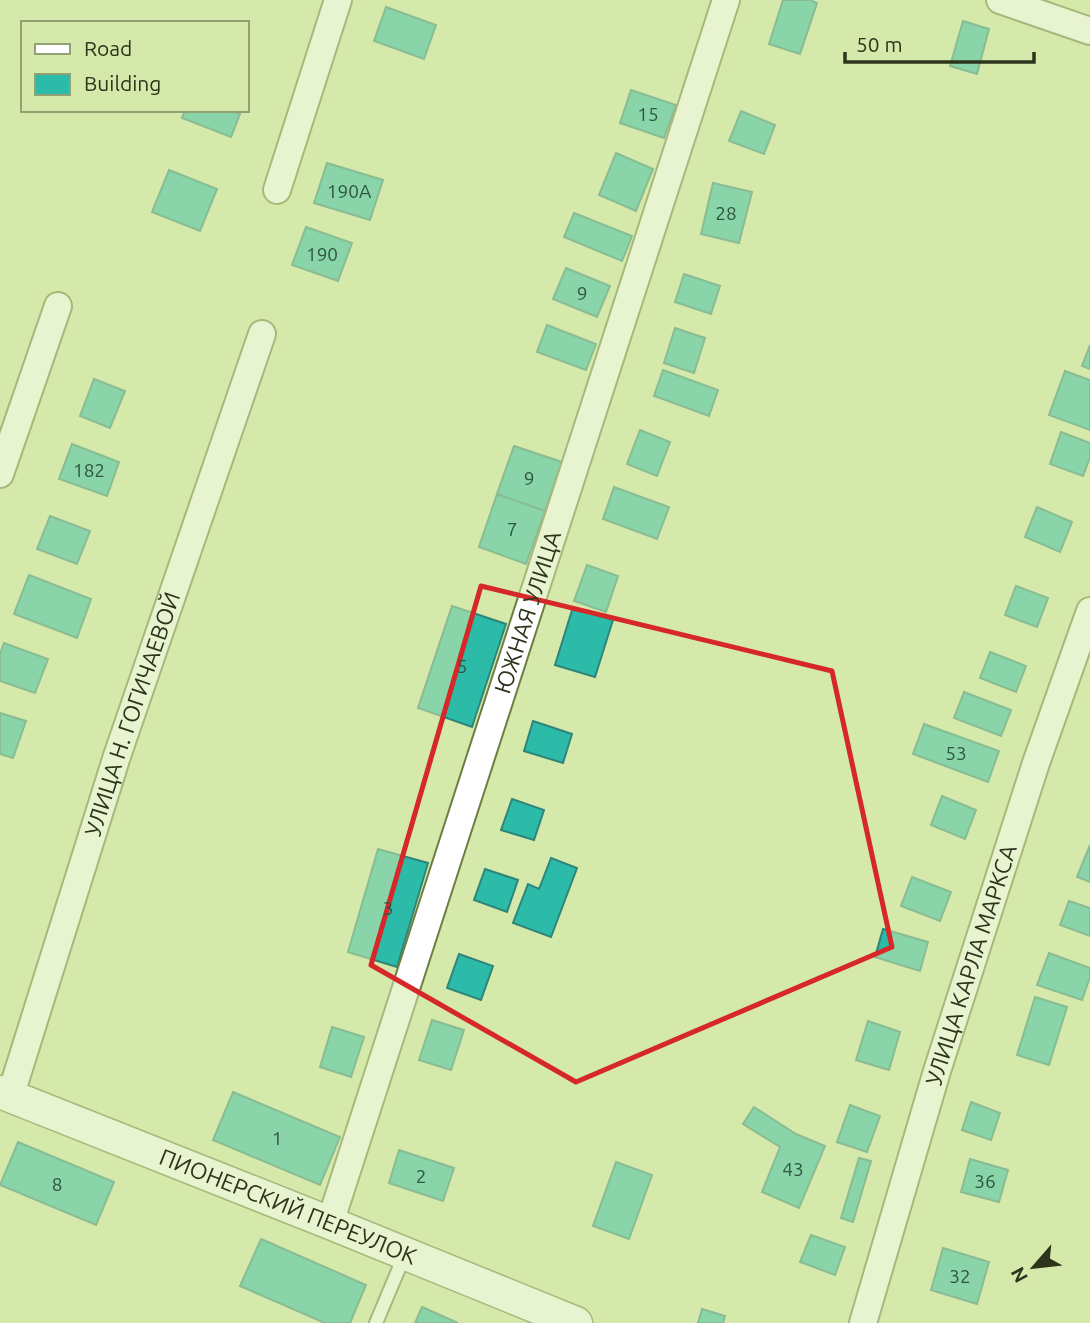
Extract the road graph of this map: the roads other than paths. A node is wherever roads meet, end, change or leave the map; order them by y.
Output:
1 (338, 0) edge
2 (726, 0) edge
3 (1000, 0) edge
4 (1090, 30) edge
5 (277, 190) dead end
6 (58, 306) dead end
7 (262, 334) dead end
8 (0, 474) edge
9 (1090, 611) edge
10 (5, 1095) edge
11 (330, 1223) junction
12 (405, 1254) junction
13 (376, 1323) edge
14 (576, 1323) edge
15 (863, 1323) edge

1 - 5 street
2 - 11 street, ЮЖНАЯ УЛИЦА
3 - 4 street
6 - 8 street
7 - 10 street, УЛИЦА Н. ГОГИЧАЕВОЙ
9 - 15 street, УЛИЦА КАРЛА МАРКСА
10 - 11 street, ПИОНЕРСКИЙ ПЕРЕУЛОК
11 - 12 street, ПИОНЕРСКИЙ ПЕРЕУЛОК
12 - 13 lane
12 - 14 street, ПИОНЕРСКИЙ ПЕРЕУЛОК

